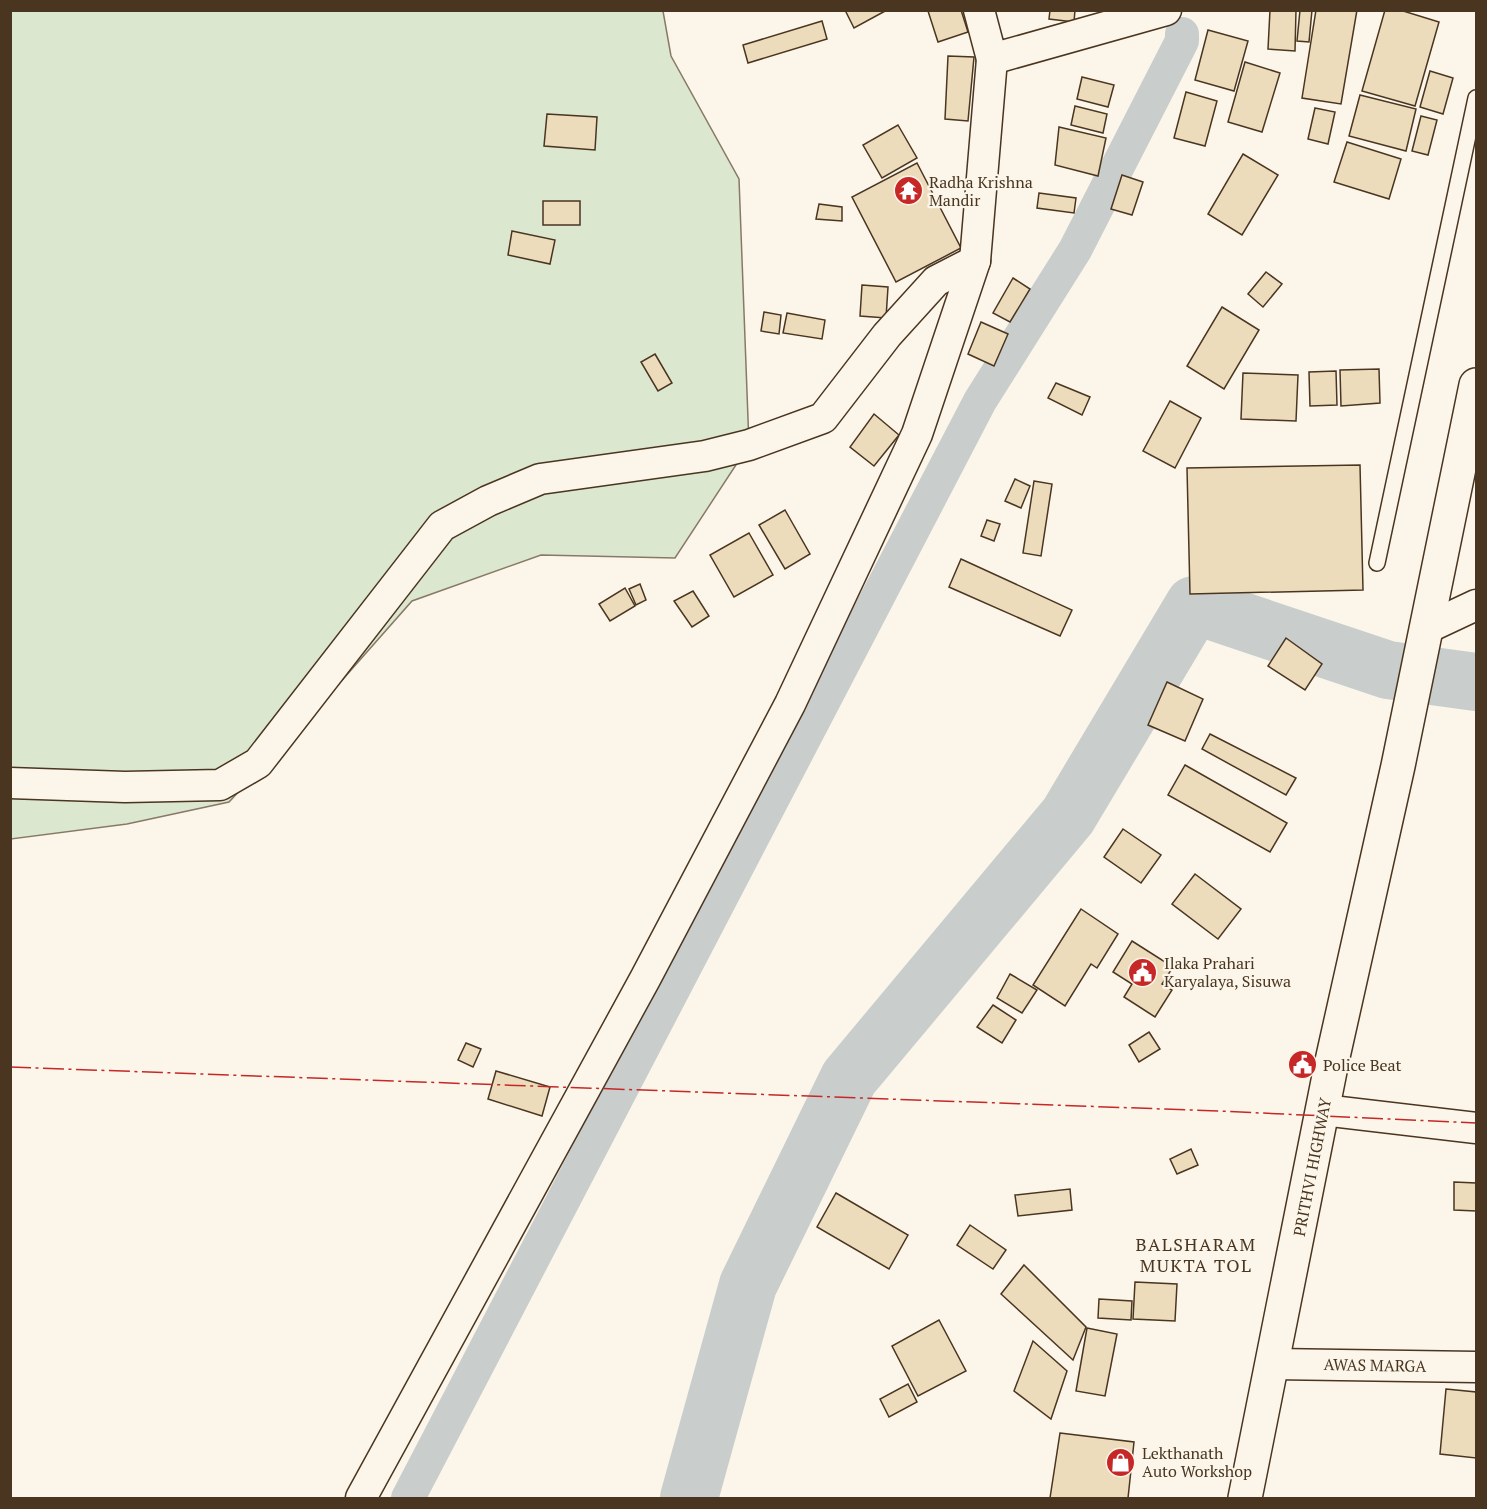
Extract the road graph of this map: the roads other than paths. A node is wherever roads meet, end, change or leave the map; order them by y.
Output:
1 (979, 10) edge
2 (1162, 11) edge
3 (992, 59) junction
4 (1476, 98) edge
5 (975, 261) junction
6 (1476, 385) edge
7 (1377, 563) dead end
8 (1476, 605) edge
9 (1427, 628) junction
10 (10, 783) edge
11 (1323, 1110) junction
12 (1476, 1128) edge
13 (1273, 1364) junction
14 (1476, 1367) edge
15 (361, 1498) edge
16 (1245, 1498) edge

1 - 3 street
2 - 3 street
3 - 5 street
4 - 7 lane
5 - 10 street
5 - 15 street
6 - 9 highway, PRITHVI HIGHWAY
8 - 9 street
9 - 11 highway, PRITHVI HIGHWAY
11 - 12 street
11 - 13 highway, PRITHVI HIGHWAY
13 - 14 street, AWAS MARGA
13 - 16 highway, PRITHVI HIGHWAY

